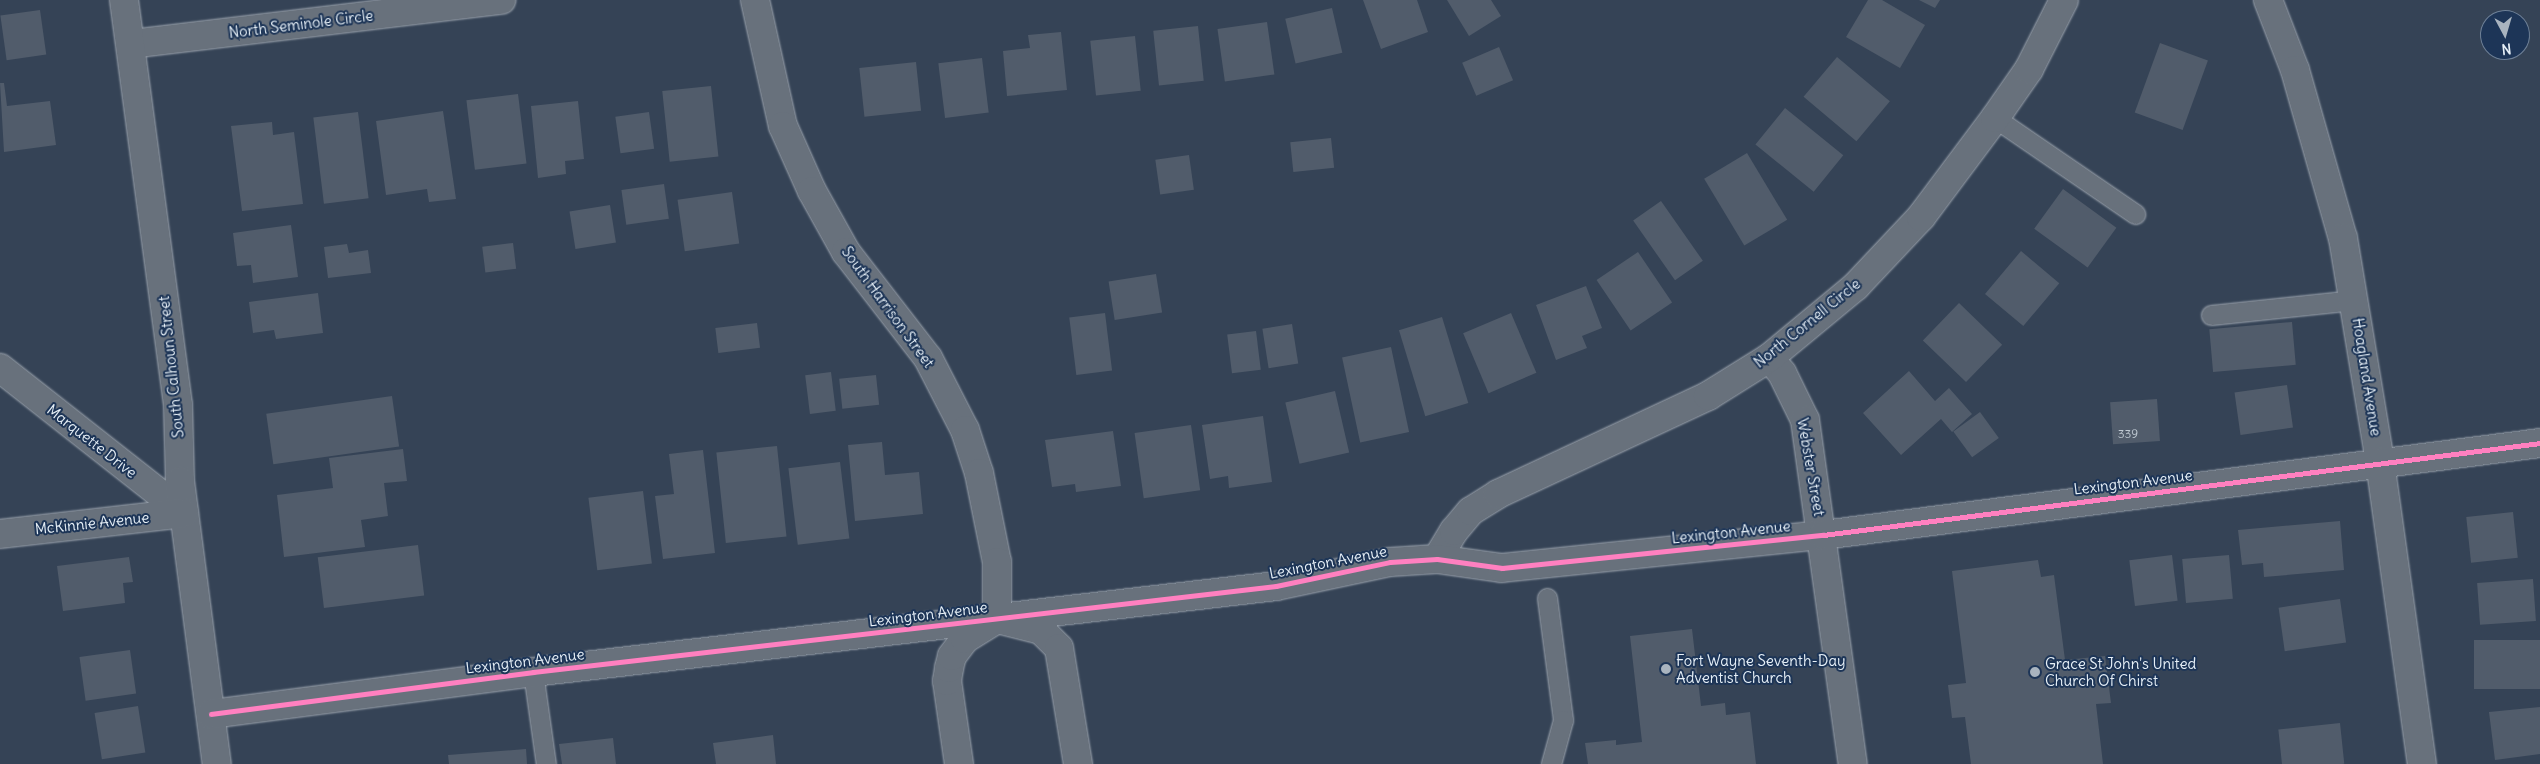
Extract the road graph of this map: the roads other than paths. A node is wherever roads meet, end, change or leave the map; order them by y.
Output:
1 (124, 0) edge
2 (501, 0) edge
3 (755, 0) edge
4 (2064, 0) edge
5 (2268, 0) edge
6 (131, 44) junction
7 (1996, 118) junction
8 (2135, 214) dead end
9 (2354, 300) junction
10 (2211, 315) dead end
11 (1770, 358) junction
12 (0, 368) edge
13 (2540, 443) edge
14 (2380, 462) junction
15 (184, 513) junction
16 (0, 534) edge
17 (1823, 535) junction
18 (1437, 560) junction
19 (1547, 598) dead end
20 (997, 619) junction
21 (533, 672) junction
22 (211, 714) junction
23 (217, 764) edge
24 (546, 764) edge
25 (959, 764) edge
26 (1078, 764) edge
27 (1551, 764) edge
28 (1853, 764) edge
29 (2422, 764) edge

1 - 6 street, South Calhoun Street
2 - 6 street, North Seminole Circle
3 - 20 street, South Harrison Street
4 - 7 street, North Cornell Circle
5 - 9 street, Hoagland Avenue
6 - 15 street, South Calhoun Street
7 - 8 lane
7 - 11 street, North Cornell Circle
9 - 10 lane
9 - 14 street, Hoagland Avenue
11 - 17 street, Webster Street
11 - 18 street, North Cornell Circle
12 - 15 street, Marquette Drive
13 - 14 street, Lexington Avenue
14 - 17 street, Lexington Avenue
14 - 29 street, Hoagland Avenue
15 - 16 street, McKinnie Avenue
15 - 22 street, South Calhoun Street
17 - 18 street, Lexington Avenue
17 - 28 street, Webster Street
18 - 20 street, Lexington Avenue
19 - 27 lane
20 - 21 street, Lexington Avenue
20 - 25 street
20 - 26 street
21 - 22 street, Lexington Avenue
21 - 24 lane
22 - 23 street, South Calhoun Street

